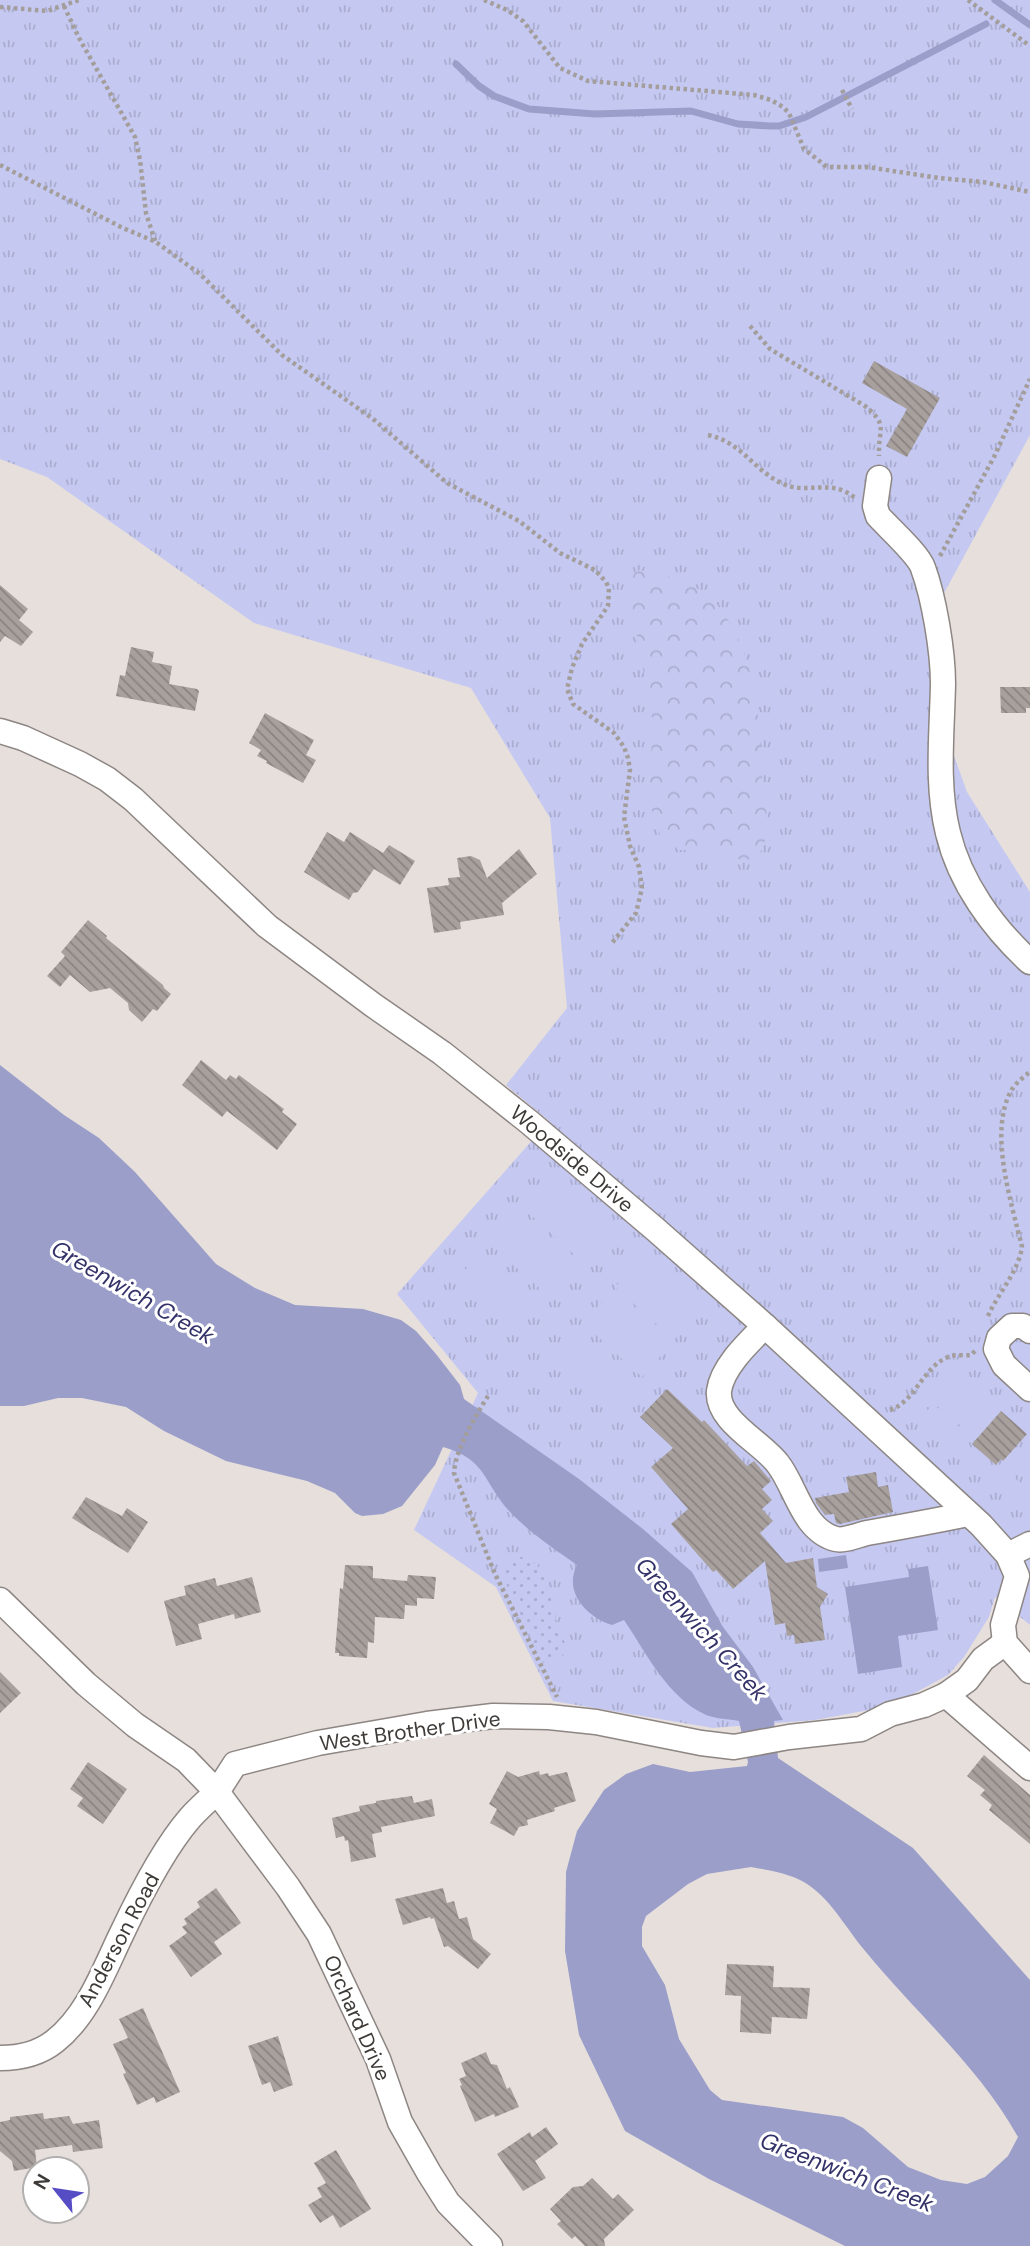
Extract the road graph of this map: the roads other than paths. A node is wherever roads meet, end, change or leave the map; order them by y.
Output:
1 (880, 478) road end
2 (0, 731) edge
3 (1030, 962) edge
4 (1028, 1322) edge
5 (765, 1326) junction
6 (1030, 1389) edge
7 (968, 1514) junction
8 (1024, 1547) edge
9 (0, 1600) edge
10 (1005, 1643) junction
11 (1030, 1671) edge
12 (946, 1695) junction
13 (1030, 1768) edge
14 (217, 1792) junction
15 (0, 2058) edge
16 (490, 2246) edge

1 - 3 street
2 - 5 street, Woodside Drive
4 - 6 street
5 - 7 street, Woodside Drive
5 - 7 street
7 - 8 street, Woodside Drive
8 - 10 street, Woodside Drive
9 - 14 street
10 - 11 street
10 - 12 street, West Brother Drive
12 - 13 street
12 - 14 street, West Brother Drive
14 - 15 street, Anderson Road
14 - 16 street, Orchard Drive

